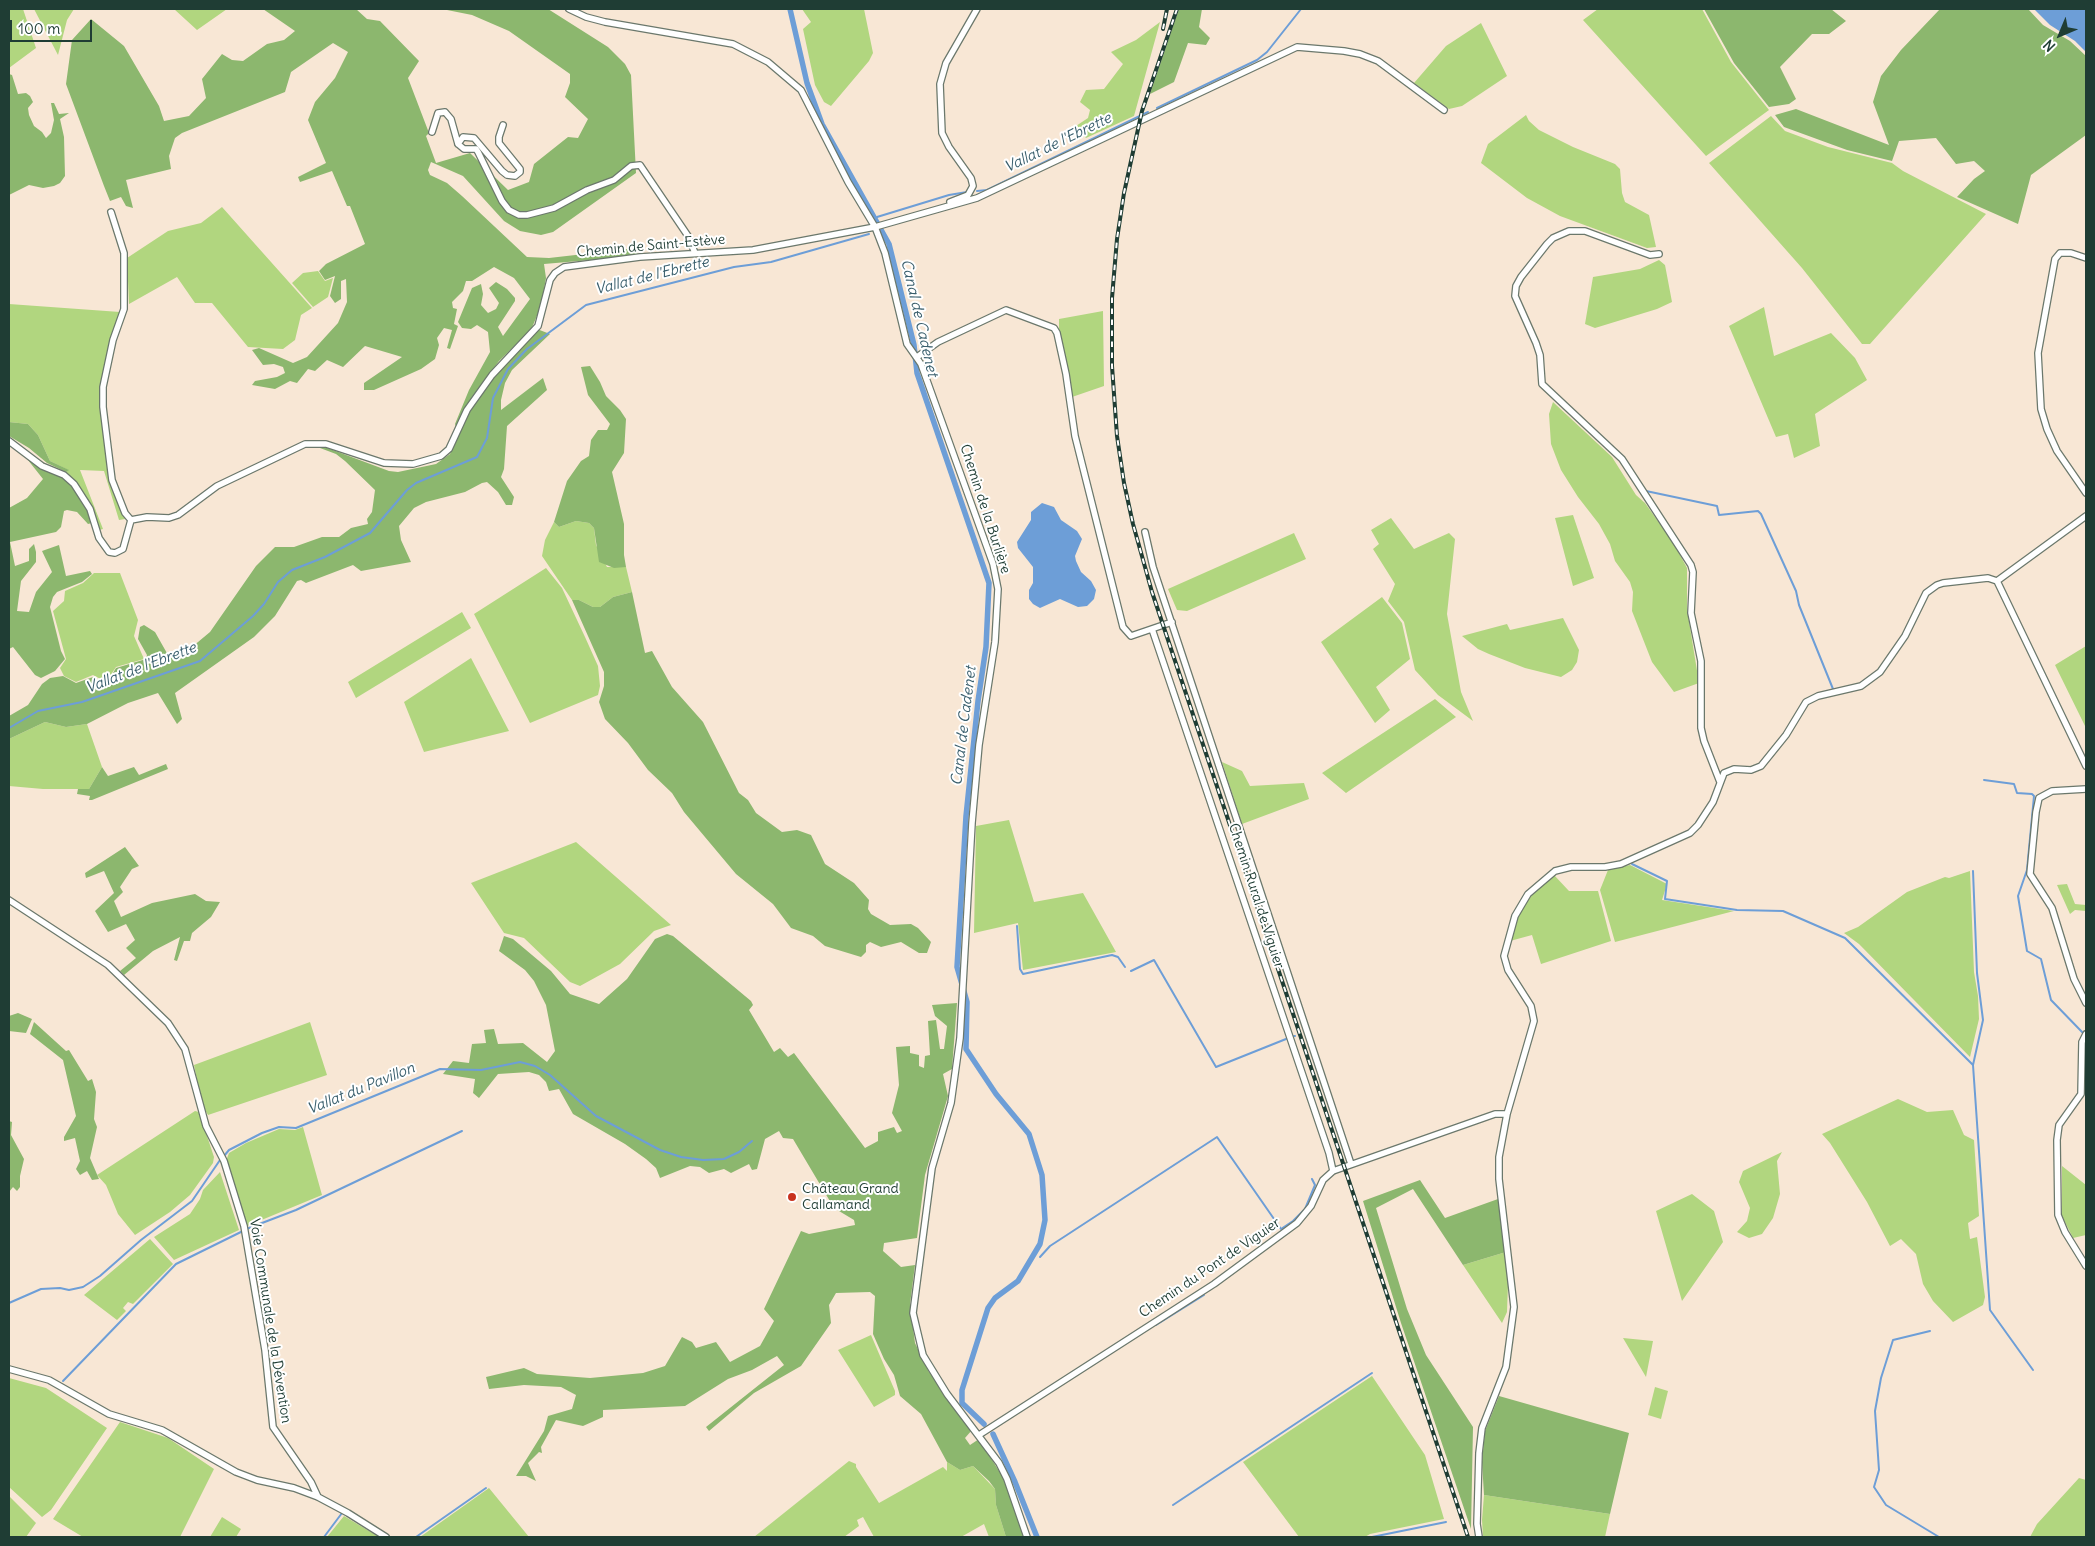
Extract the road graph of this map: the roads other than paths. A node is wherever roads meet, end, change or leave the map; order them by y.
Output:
1 (569, 9) edge
2 (977, 9) edge
3 (1444, 110) dead end
4 (503, 126) dead end
5 (432, 132) dead end
6 (458, 144) junction
7 (937, 208) junction
8 (111, 212) dead end
9 (879, 225) junction
10 (640, 250) dead end
11 (695, 253) junction
12 (1659, 254) dead end
13 (640, 257) junction
14 (2086, 258) edge
15 (917, 356) junction
16 (9, 440) edge
17 (2086, 493) edge
18 (2086, 516) edge
19 (131, 520) junction
20 (1145, 532) dead end
21 (1996, 581) junction
22 (1172, 622) junction
23 (1152, 629) junction
24 (2086, 766) edge
25 (1720, 782) junction
26 (2086, 789) edge
27 (9, 900) edge
28 (2086, 1002) edge
29 (2085, 1035) edge
30 (1507, 1114) junction
31 (1351, 1164) junction
32 (1333, 1171) junction
33 (2086, 1266) edge
34 (9, 1369) edge
35 (980, 1435) junction
36 (318, 1497) junction
37 (386, 1537) edge
38 (1027, 1537) edge
39 (1479, 1537) edge

1 - 9 street, Chemin de la Burlière
2 - 7 street
3 - 7 street
4 - 6 street
5 - 6 street
6 - 11 street
7 - 9 street, Chemin de Saint-Estève
8 - 19 street
9 - 11 street, Chemin de Saint-Estève
9 - 15 street, Chemin de la Burlière
10 - 13 street
11 - 13 street, Chemin de Saint-Estève
12 - 25 street
13 - 19 street, Chemin de Saint-Estève
14 - 17 street
15 - 23 street
15 - 35 street, Chemin de la Burlière
16 - 19 street
18 - 21 street
20 - 22 street
21 - 24 street
21 - 25 street
22 - 23 street
22 - 31 street
23 - 32 street, Chemin Rural de Viguier
25 - 30 street
26 - 28 street
27 - 36 street, Voie Communale de la Dévention
29 - 33 street
30 - 31 street
30 - 39 street
31 - 32 street
32 - 35 street, Chemin du Pont de Viguier
34 - 36 street
35 - 38 street, Chemin de la Burlière
36 - 37 street

